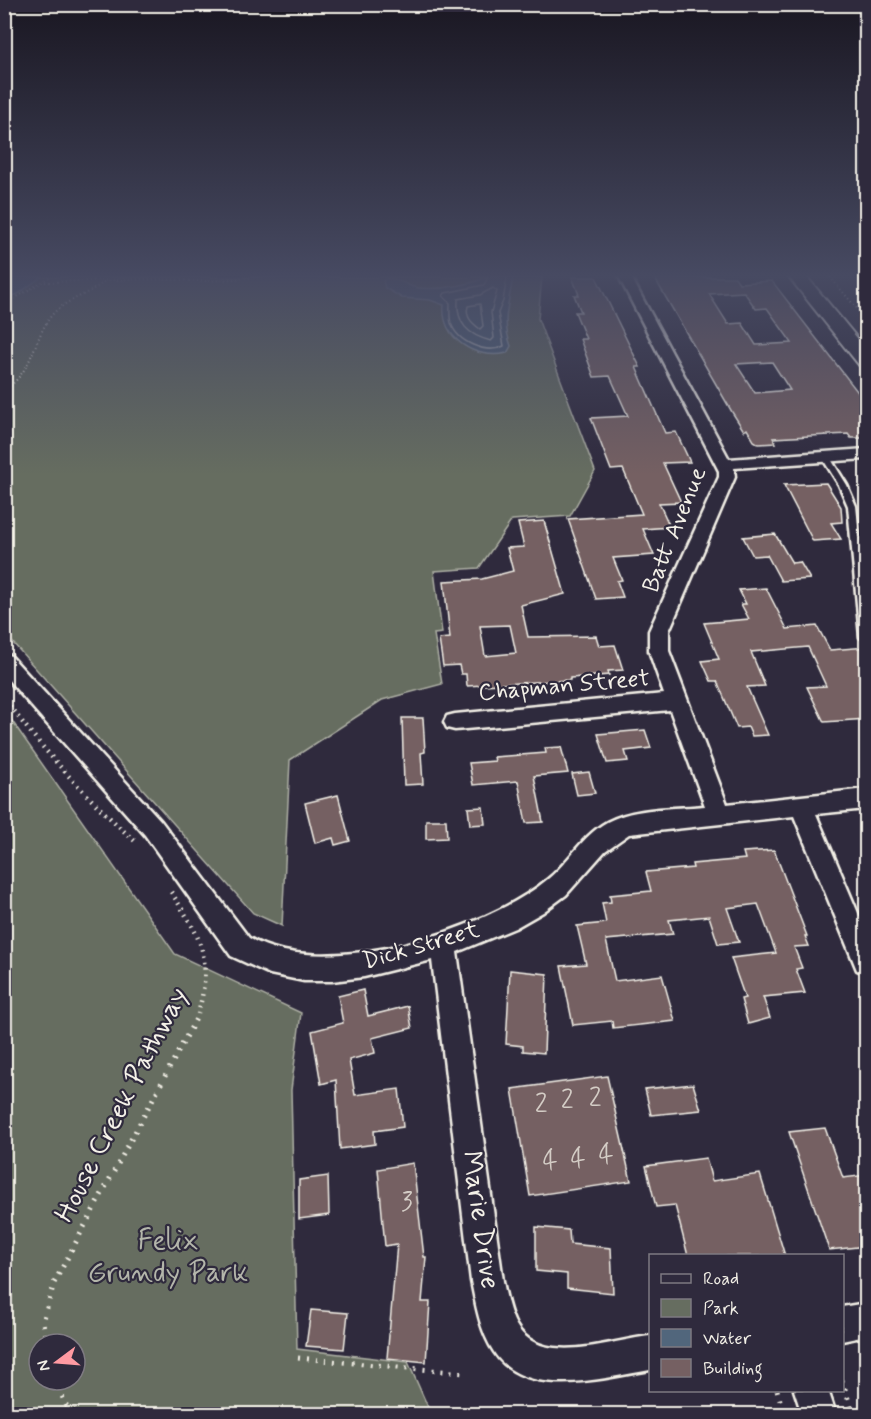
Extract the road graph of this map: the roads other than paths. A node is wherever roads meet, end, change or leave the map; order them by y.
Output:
1 (660, 343) edge
2 (852, 343) edge
3 (867, 361) edge
4 (867, 454) edge
5 (825, 456) junction
6 (725, 464) junction
7 (865, 637) edge
8 (4, 662) edge
9 (677, 701) junction
10 (455, 722) dead end
11 (867, 799) edge
12 (801, 806) junction
13 (719, 814) junction
14 (442, 944) junction
15 (867, 961) edge
16 (867, 1320) edge
17 (844, 1324) edge
18 (649, 1353) edge
19 (812, 1392) edge
20 (819, 1414) edge

1 - 6 street, Batt Avenue
2 - 3 street
4 - 5 street
5 - 6 street
5 - 7 lane
6 - 9 street, Batt Avenue
8 - 14 street, Dick Street
9 - 10 street, Chapman Street
9 - 13 street, Batt Avenue
11 - 12 street, Dick Street
12 - 13 street, Dick Street
12 - 15 street
13 - 14 street, Dick Street
14 - 18 street, Marie Drive
16 - 17 street
19 - 20 street

